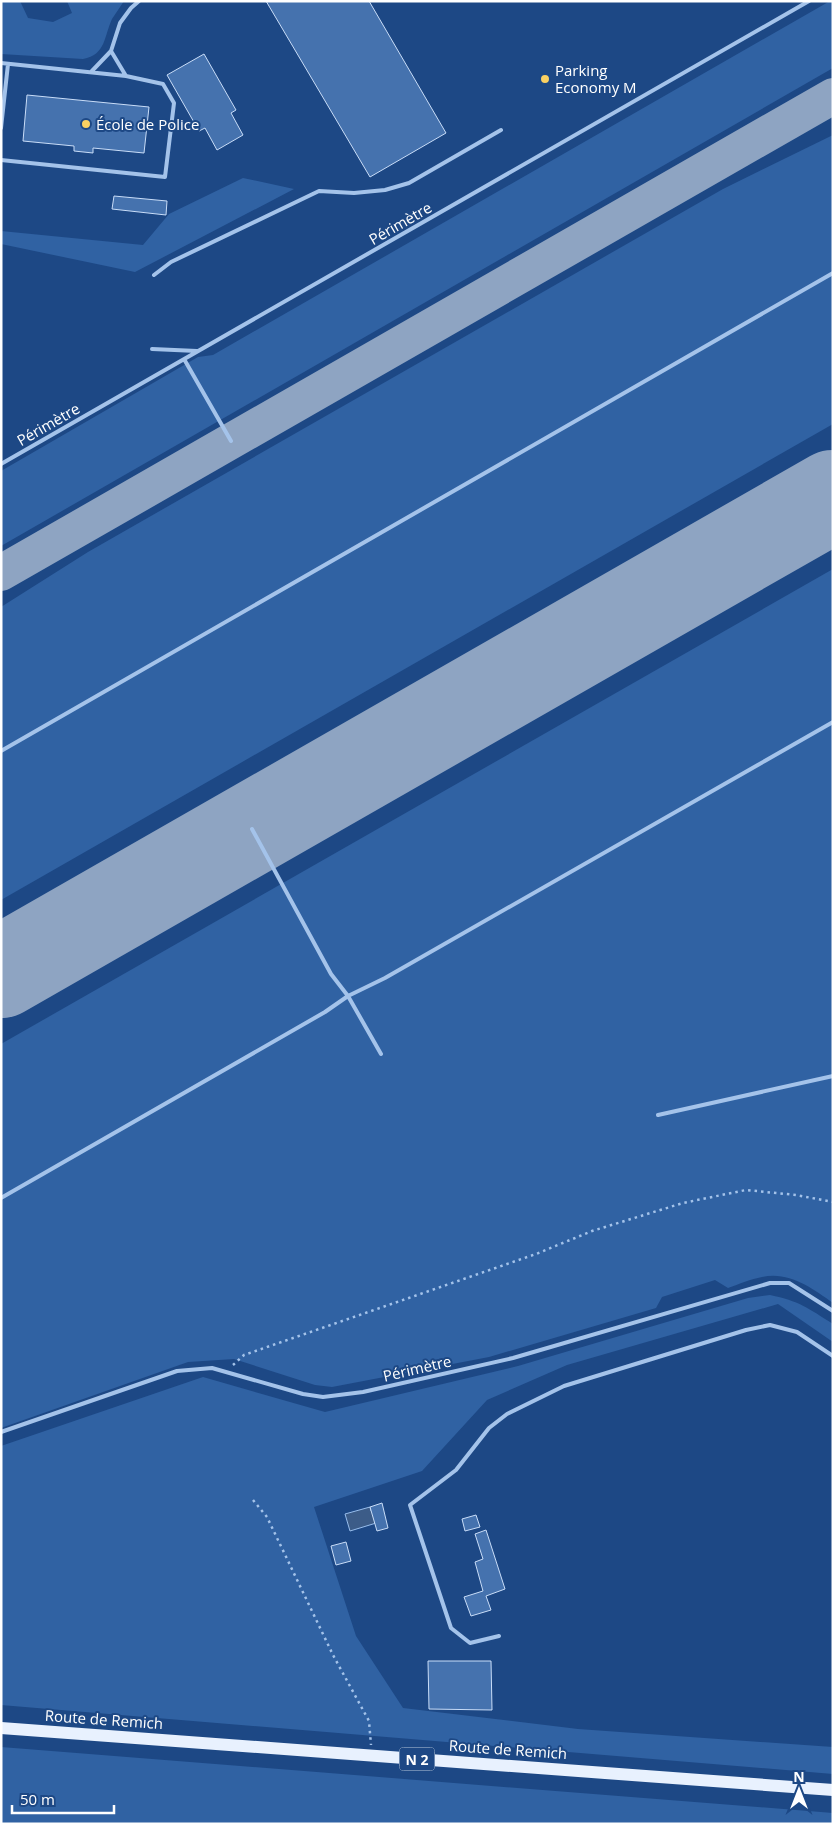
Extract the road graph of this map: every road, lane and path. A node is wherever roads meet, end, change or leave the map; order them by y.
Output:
1 (139, 1) edge
2 (809, 1) edge
3 (111, 51) junction
4 (1, 63) edge
5 (8, 64) junction
6 (91, 72) junction
7 (126, 76) junction
8 (1, 128) edge
9 (502, 130) dead end
10 (1, 160) edge
11 (833, 273) edge
12 (154, 275) dead end
13 (152, 349) dead end
14 (198, 351) junction
15 (184, 359) junction
16 (231, 441) dead end
17 (1, 464) edge
18 (833, 722) edge
19 (1, 751) edge
20 (252, 829) dead end
21 (348, 996) junction
22 (381, 1054) dead end
23 (833, 1076) edge
24 (658, 1115) dead end
25 (1, 1198) edge
26 (833, 1202) edge
27 (833, 1311) edge
28 (833, 1356) edge
29 (227, 1371) junction
30 (1, 1432) edge
31 (253, 1500) dead end
32 (499, 1636) dead end
33 (1, 1728) edge
34 (372, 1756) junction
35 (833, 1790) edge

1 - 3 lane
2 - 14 lane, Périmètre
3 - 6 lane
3 - 7 lane
4 - 5 lane
5 - 6 lane
5 - 8 lane
6 - 7 lane
7 - 10 lane
9 - 12 lane
11 - 19 lane
13 - 14 lane
14 - 15 lane, Périmètre
15 - 16 lane
15 - 17 lane, Périmètre
18 - 21 lane
20 - 21 lane
21 - 22 lane
21 - 25 lane
23 - 24 lane
26 - 29 path
27 - 29 lane, Périmètre
28 - 32 lane
29 - 30 lane, Périmètre
31 - 34 path
33 - 34 main road, Route de Remich / N 2
34 - 35 main road, Route de Remich / N 2

